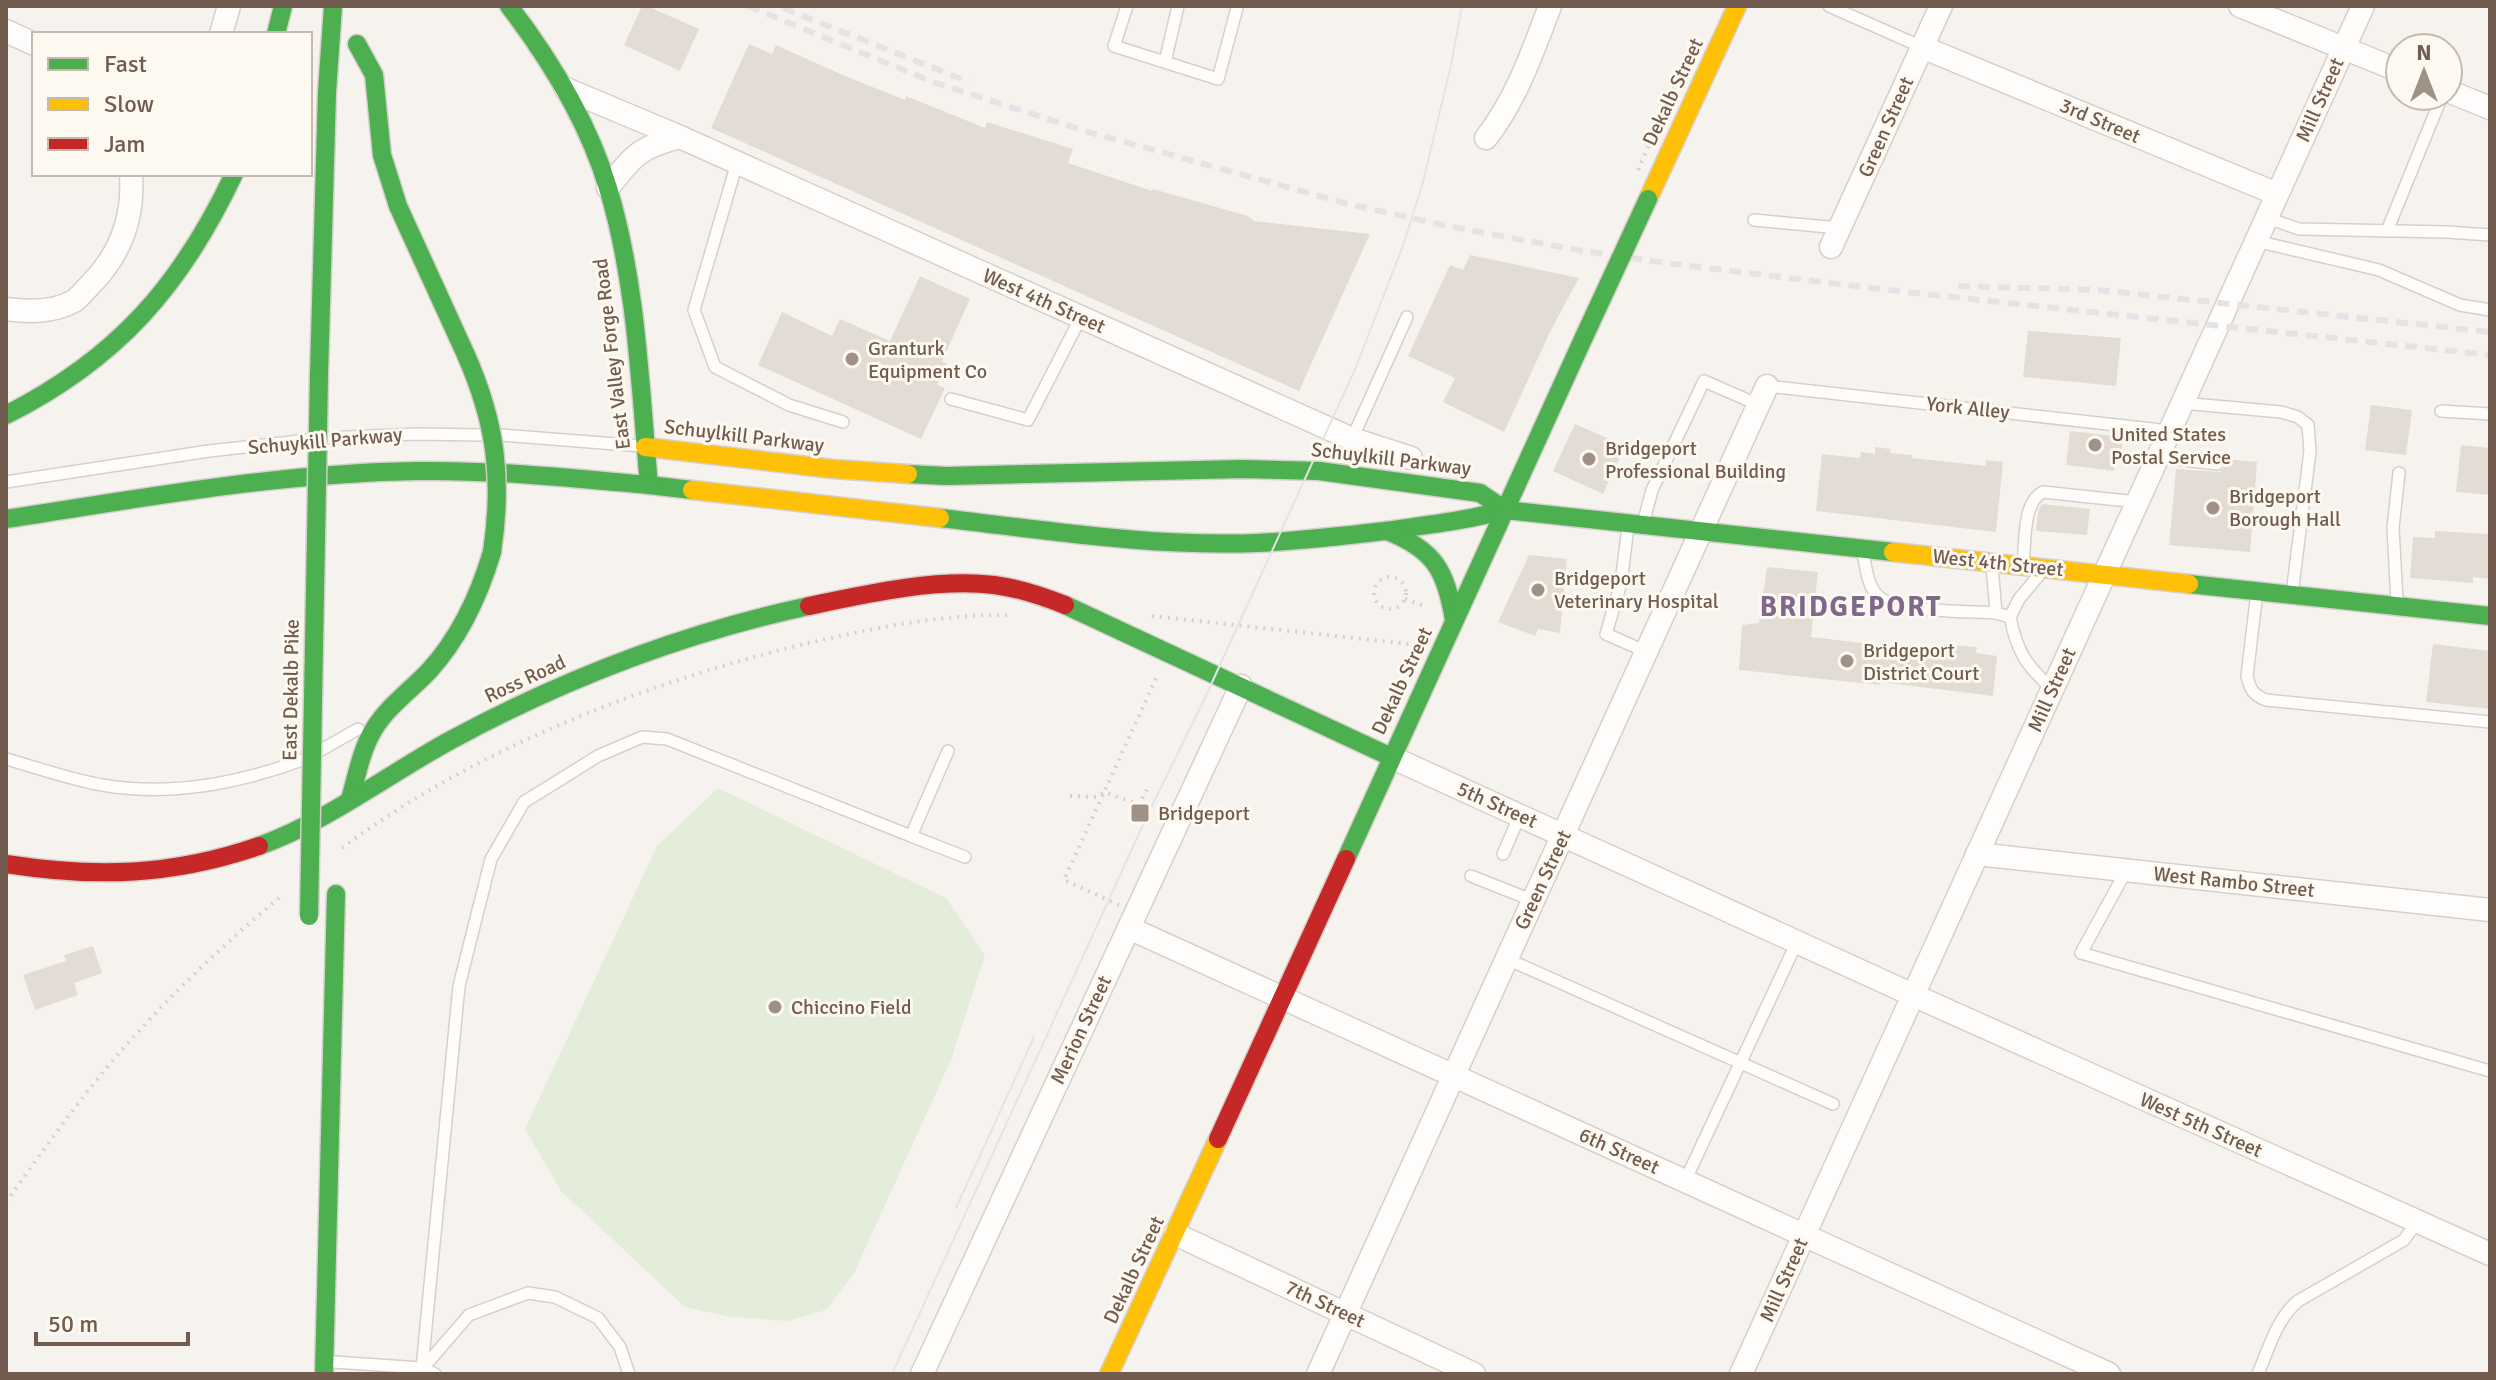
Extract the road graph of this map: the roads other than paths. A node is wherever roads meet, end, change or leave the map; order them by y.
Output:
1 (229, 6) edge
2 (283, 6) edge
3 (333, 6) edge
4 (509, 6) edge
5 (1127, 6) edge
6 (1178, 6) edge
7 (1550, 6) edge
8 (1737, 6) edge
9 (1829, 6) edge
10 (1941, 6) edge
11 (2240, 6) edge
12 (2363, 6) edge
13 (1237, 8) dead end
14 (359, 22) dead end
15 (6, 31) edge
16 (222, 32) edge
17 (276, 32) edge
18 (32, 43) edge
19 (357, 44) junction
20 (1922, 47) junction
21 (2344, 48) junction
22 (1165, 62) junction
23 (2384, 64) edge
24 (355, 72) dead end
25 (566, 89) junction
26 (2464, 97) edge
27 (2490, 108) edge
28 (2435, 112) edge
29 (680, 137) junction
30 (1486, 138) dead end
31 (737, 163) junction
32 (131, 176) edge
33 (233, 176) edge
34 (608, 188) junction
35 (2277, 194) junction
36 (2267, 218) junction
37 (1754, 220) dead end
38 (2387, 231) junction
39 (2490, 235) edge
40 (1836, 238) joint
41 (2256, 241) junction
42 (6, 309) edge
43 (2490, 310) edge
44 (1081, 317) junction
45 (1407, 317) dead end
46 (1763, 395) junction
47 (951, 399) dead end
48 (2182, 403) junction
49 (2441, 411) dead end
50 (2490, 414) edge
51 (6, 415) edge
52 (345, 420) dead end
53 (843, 422) dead end
54 (2170, 431) junction
55 (1352, 439) junction
56 (645, 447) junction
57 (2158, 457) junction
58 (1411, 458) dead end
59 (2217, 464) dead end
60 (2399, 473) dead end
61 (6, 482) edge
62 (649, 485) junction
63 (344, 499) dead end
64 (2137, 502) junction
65 (1505, 510) junction
66 (6, 519) edge
67 (1636, 524) junction
68 (1387, 531) junction
69 (1702, 531) junction
70 (1862, 548) junction
71 (1992, 563) junction
72 (2023, 566) junction
73 (2046, 568) junction
74 (2104, 574) junction
75 (2257, 591) junction
76 (2292, 595) junction
77 (2397, 606) junction
78 (1082, 612) joint
79 (1996, 613) junction
80 (2490, 616) edge
81 (2010, 617) junction
82 (1454, 620) junction
83 (1647, 652) junction
84 (1241, 686) junction
85 (2052, 689) junction
86 (395, 703) junction
87 (339, 720) dead end
88 (2490, 722) edge
89 (948, 751) dead end
90 (1391, 757) junction
91 (6, 759) edge
92 (350, 799) junction
93 (1520, 815) junction
94 (337, 831) dead end
95 (1564, 835) junction
96 (911, 836) junction
97 (1503, 854) dead end
98 (1977, 854) junction
99 (965, 857) dead end
100 (6, 864) edge
101 (2126, 871) junction
102 (1471, 876) dead end
103 (336, 886) dead end
104 (1534, 901) junction
105 (2490, 910) edge
106 (1132, 920) junction
107 (309, 924) dead end
108 (1797, 942) junction
109 (1507, 959) junction
110 (1913, 995) junction
111 (1282, 998) junction
112 (1741, 1064) junction
113 (2490, 1071) edge
114 (1453, 1075) junction
115 (1833, 1104) dead end
116 (1685, 1181) junction
117 (2417, 1222) junction
118 (1175, 1234) junction
119 (1804, 1235) junction
120 (2490, 1254) edge
121 (1345, 1313) junction
122 (324, 1368) edge
123 (422, 1368) junction
124 (435, 1374) edge
125 (629, 1374) edge
126 (922, 1374) edge
127 (1109, 1374) edge
128 (1318, 1374) edge
129 (1474, 1374) edge
130 (1741, 1374) edge
131 (2109, 1374) edge
132 (2258, 1374) edge

1 - 16 street
2 - 17 main road
3 - 107 main road, East Dekalb Pike, bridge
4 - 25 main road, East Valley Forge Road
5 - 22 lane
6 - 22 lane
7 - 30 street
8 - 65 main road, Dekalb Street, bridge
9 - 20 lane
10 - 20 street, Green Street
11 - 21 street
12 - 21 street, Mill Street
13 - 22 lane
14 - 19 main road
15 - 18 street
19 - 24 main road
19 - 86 main road, bridge
20 - 35 street, 3rd Street
20 - 40 street, Green Street
21 - 23 street
21 - 35 street, Mill Street
25 - 29 street, West 4th Street
25 - 34 main road, East Valley Forge Road
26 - 27 street
28 - 38 lane
29 - 31 street, West 4th Street
29 - 34 street
31 - 44 street, West 4th Street
31 - 53 lane
32 - 42 street
33 - 51 main road
34 - 56 main road, East Valley Forge Road
35 - 36 street, Mill Street
36 - 38 lane
36 - 41 street, Mill Street
37 - 40 lane
38 - 39 lane
41 - 43 lane
41 - 48 street, Mill Street
44 - 47 lane
44 - 55 street, West 4th Street
45 - 55 lane
46 - 54 lane, York Alley
46 - 67 lane, York Alley
46 - 69 street, Green Street
48 - 54 street, Mill Street
48 - 76 lane
49 - 50 lane
52 - 63 main road
54 - 57 street, Mill Street
55 - 58 street, West 4th Street
56 - 61 lane, Schuykill Parkway
56 - 62 main road, East Valley Forge Road
56 - 65 main road, Schuylkill Parkway
57 - 59 lane
57 - 64 street, Mill Street
60 - 77 lane
62 - 66 main road
62 - 68 main road
64 - 72 lane
64 - 74 street, Mill Street
65 - 67 main road, West 4th Street
65 - 68 main road
65 - 82 main road, Dekalb Street
67 - 69 main road, West 4th Street
67 - 83 lane
68 - 82 main road
69 - 70 main road, West 4th Street
69 - 83 street, Green Street
70 - 71 main road, West 4th Street
70 - 79 lane
71 - 72 main road, West 4th Street
71 - 79 lane
72 - 73 main road, West 4th Street
73 - 74 main road, West 4th Street
73 - 81 lane
74 - 75 main road, West 4th Street
74 - 85 street, Mill Street
75 - 76 main road, West 4th Street
75 - 88 lane
76 - 77 main road, West 4th Street
77 - 80 main road, West 4th Street
78 - 84 main road, 5th Street
78 - 92 main road, Ross Road
79 - 81 lane
81 - 85 lane
82 - 90 main road, Dekalb Street
83 - 95 street, Green Street
84 - 90 main road, 5th Street
84 - 106 street, Merion Street
85 - 98 street, Mill Street
86 - 91 lane
86 - 92 main road
87 - 94 main road
89 - 96 lane
90 - 93 street, 5th Street
90 - 111 main road, Dekalb Street
92 - 100 main road, Ross Road
93 - 95 street, 5th Street
93 - 97 lane
95 - 104 street, Green Street
95 - 108 street, 5th Street
96 - 99 lane
96 - 123 lane
98 - 101 street, West Rambo Street
98 - 110 street, Mill Street
101 - 105 street, West Rambo Street
101 - 113 lane
102 - 104 lane
103 - 122 main road
104 - 109 street, Green Street
106 - 111 street, 6th Street
106 - 126 street, Merion Street
108 - 110 street, 5th Street
108 - 112 lane
109 - 112 lane
109 - 114 street, Green Street
110 - 117 street, West 5th Street
110 - 119 street, Mill Street
111 - 114 street, 6th Street
111 - 118 main road, Dekalb Street
112 - 115 lane
112 - 116 lane
114 - 116 street, 6th Street
114 - 121 street, Green Street
116 - 119 street, 6th Street
117 - 120 street, West 5th Street
117 - 132 lane
118 - 121 street, 7th Street
118 - 127 main road, Dekalb Street
119 - 130 street, Mill Street
119 - 131 street, 6th Street
121 - 128 street, Green Street
121 - 129 street, 7th Street
122 - 123 lane
123 - 124 lane
123 - 125 lane

